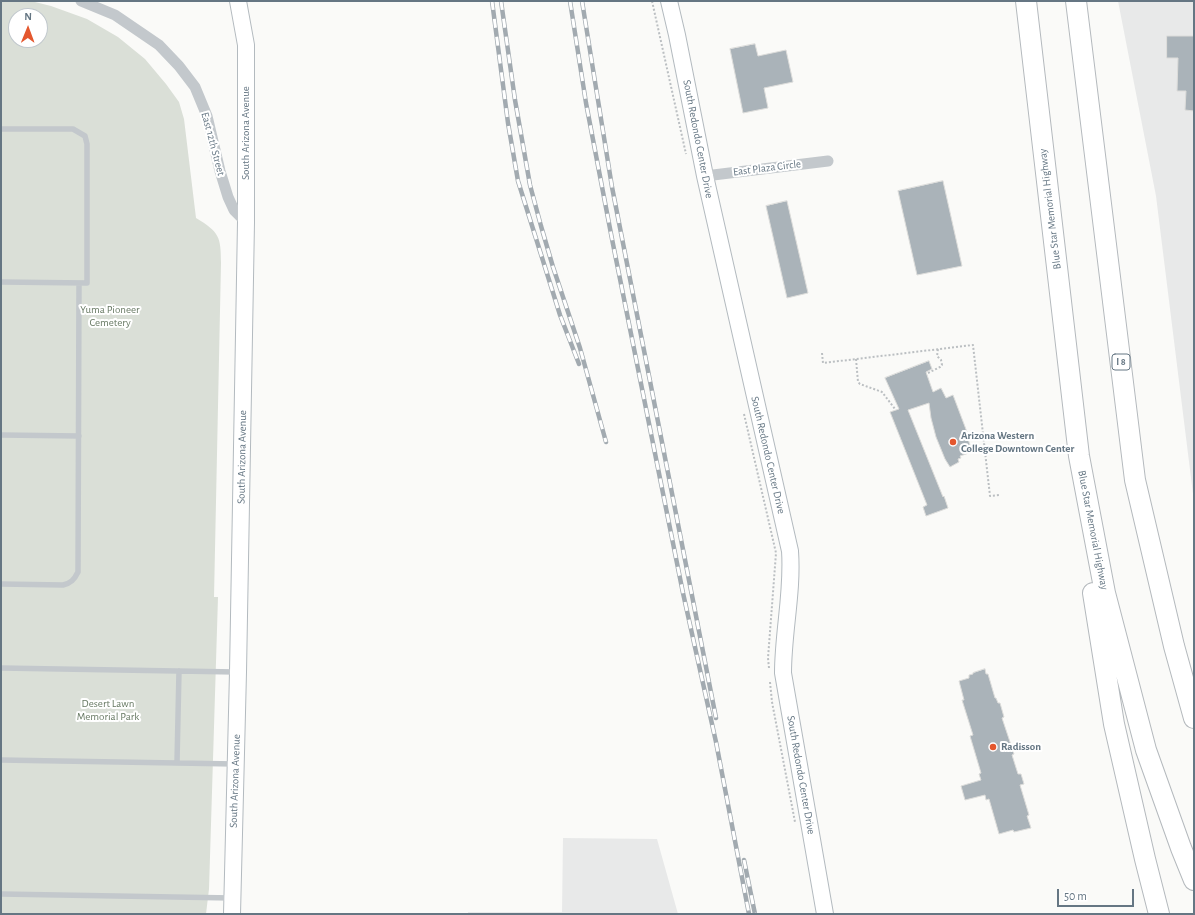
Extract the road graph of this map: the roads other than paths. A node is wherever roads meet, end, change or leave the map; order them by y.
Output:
1 (80, 1) edge
2 (238, 1) edge
3 (669, 1) edge
4 (1026, 1) edge
5 (1076, 1) edge
6 (1, 129) edge
7 (828, 161) dead end
8 (705, 176) junction
9 (246, 222) junction
10 (1, 282) edge
11 (79, 283) junction
12 (1, 435) edge
13 (79, 436) junction
14 (1079, 456) junction
15 (1135, 480) junction
16 (1, 584) edge
17 (1194, 667) edge
18 (1, 668) edge
19 (179, 671) junction
20 (238, 672) junction
21 (1194, 718) edge
22 (1, 760) edge
23 (177, 762) junction
24 (236, 764) junction
25 (1194, 880) edge
26 (1, 894) edge
27 (232, 898) junction
28 (232, 914) edge
29 (826, 914) edge
30 (1160, 914) edge

1 - 9 street, East 12th Street
2 - 9 street, South Arizona Avenue
3 - 8 street, South Redondo Center Drive
4 - 14 highway, Blue Star Memorial Highway
5 - 15 highway, I 8
6 - 11 lane
7 - 8 street, East Plaza Circle
8 - 29 street, South Redondo Center Drive
9 - 20 street, South Arizona Avenue
10 - 11 lane
11 - 13 lane
12 - 13 lane
13 - 16 lane
14 - 25 highway, Blue Star Memorial Highway
14 - 30 highway
15 - 17 highway
15 - 21 highway, I 8
18 - 19 lane
19 - 20 lane
19 - 23 lane
20 - 24 street, South Arizona Avenue
22 - 23 lane
23 - 24 lane
24 - 27 street, South Arizona Avenue
26 - 27 lane
27 - 28 street, South Arizona Avenue

